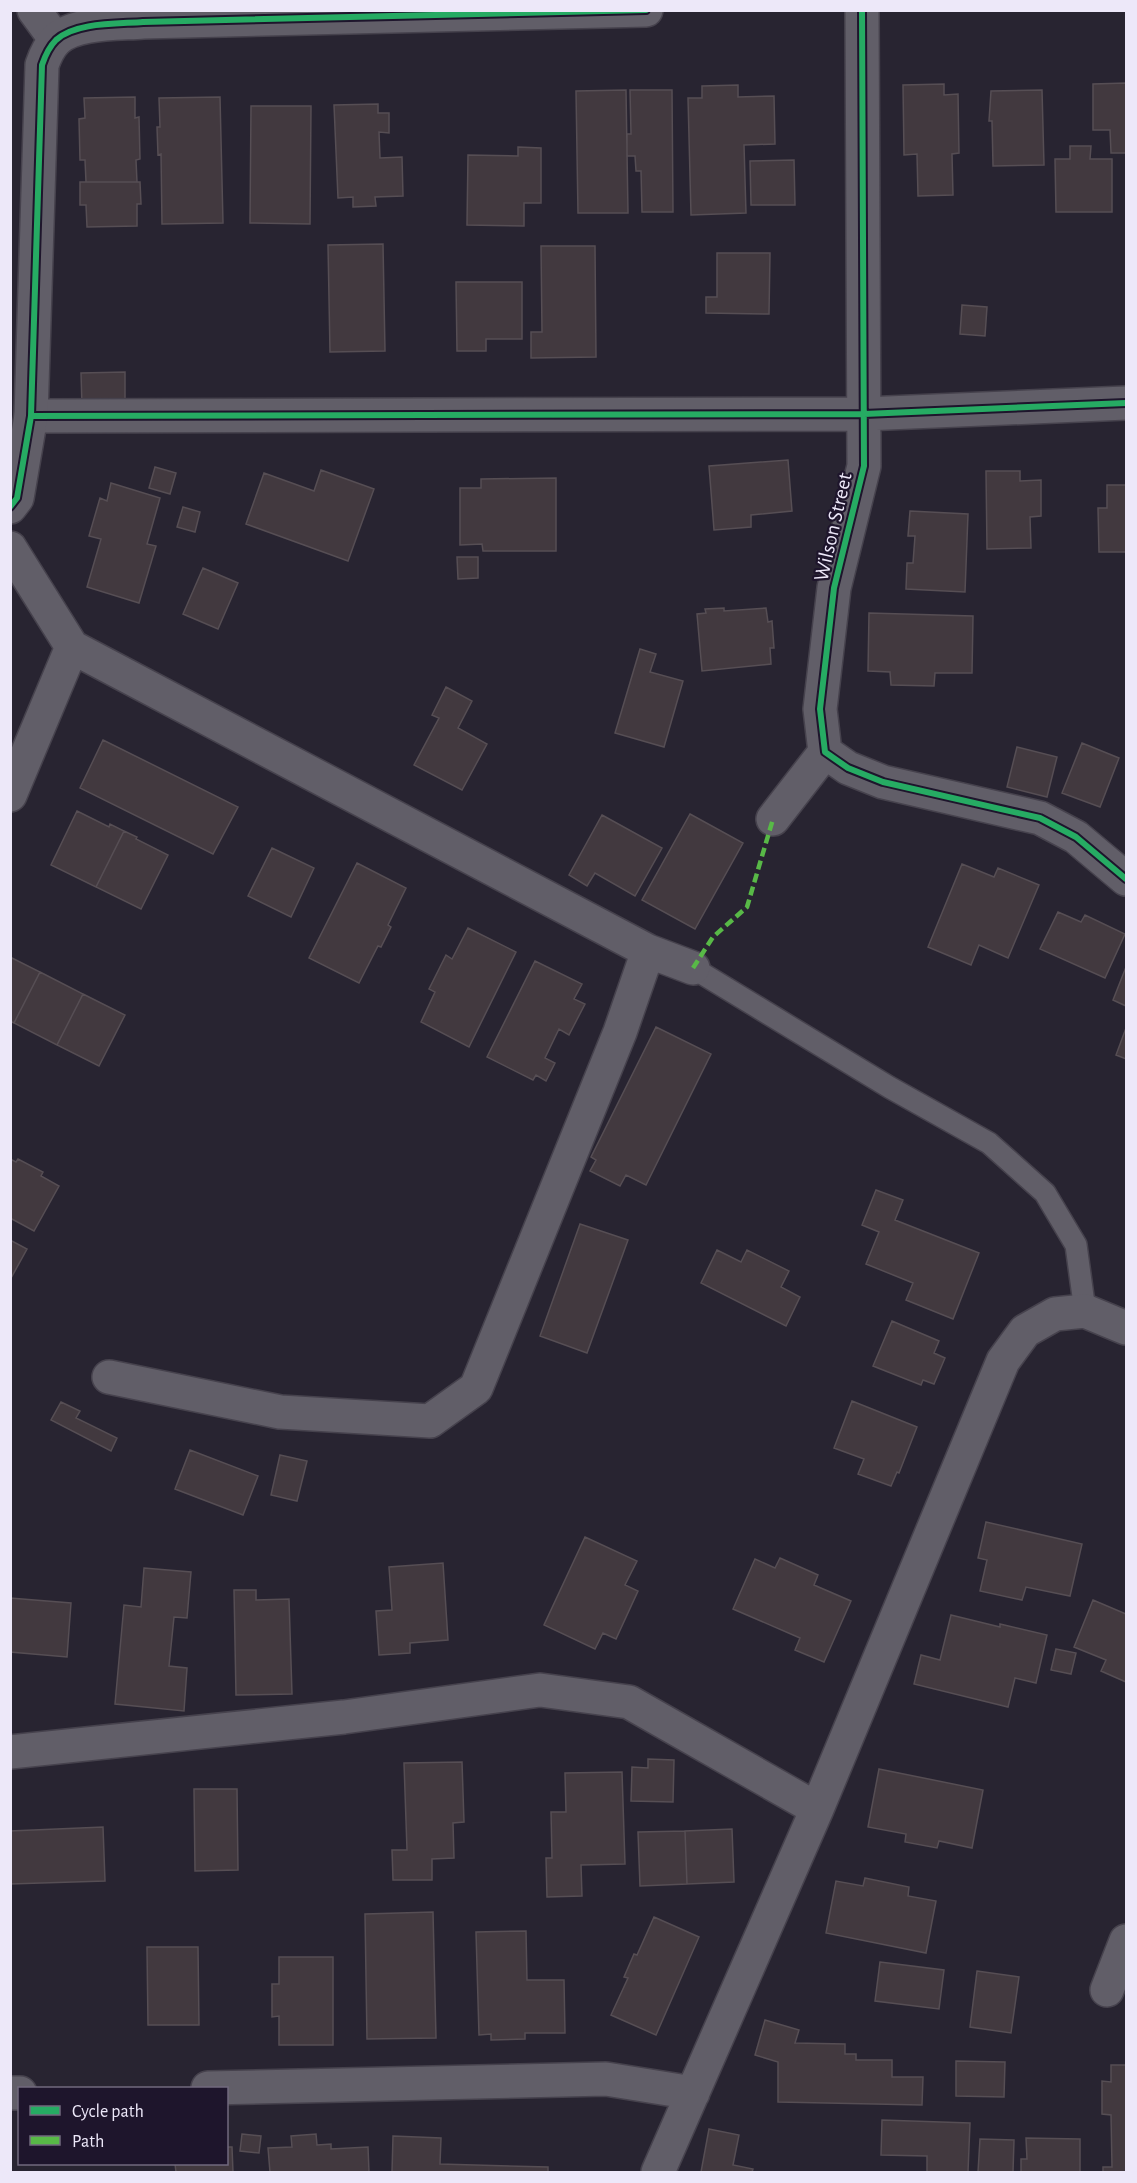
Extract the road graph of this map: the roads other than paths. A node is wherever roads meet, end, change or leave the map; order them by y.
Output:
1 (34, 10) edge
2 (646, 10) edge
3 (862, 10) edge
4 (56, 40) junction
5 (1126, 403) edge
6 (864, 414) junction
7 (31, 416) junction
8 (10, 507) edge
9 (10, 548) edge
10 (72, 647) junction
11 (825, 752) junction
12 (10, 795) edge
13 (773, 819) dead end
14 (1126, 879) edge
15 (648, 951) junction
16 (693, 968) joint
17 (1085, 1311) junction
18 (1126, 1328) edge
19 (109, 1377) dead end
20 (10, 1752) edge
21 (818, 1809) junction
22 (1126, 1941) edge
23 (1107, 1990) dead end
24 (228, 2088) edge
25 (693, 2093) junction
26 (658, 2172) edge

1 - 4 street
2 - 4 street
3 - 6 street, Wilson Street
4 - 7 street
5 - 6 street
6 - 7 street
6 - 11 street, Wilson Street
7 - 8 street
9 - 10 street
10 - 12 street
10 - 15 street
11 - 13 street
11 - 14 street
15 - 16 street
15 - 19 street
16 - 17 lane
17 - 18 street
17 - 21 street
20 - 21 street
21 - 25 street
22 - 23 street
24 - 25 street
25 - 26 street

